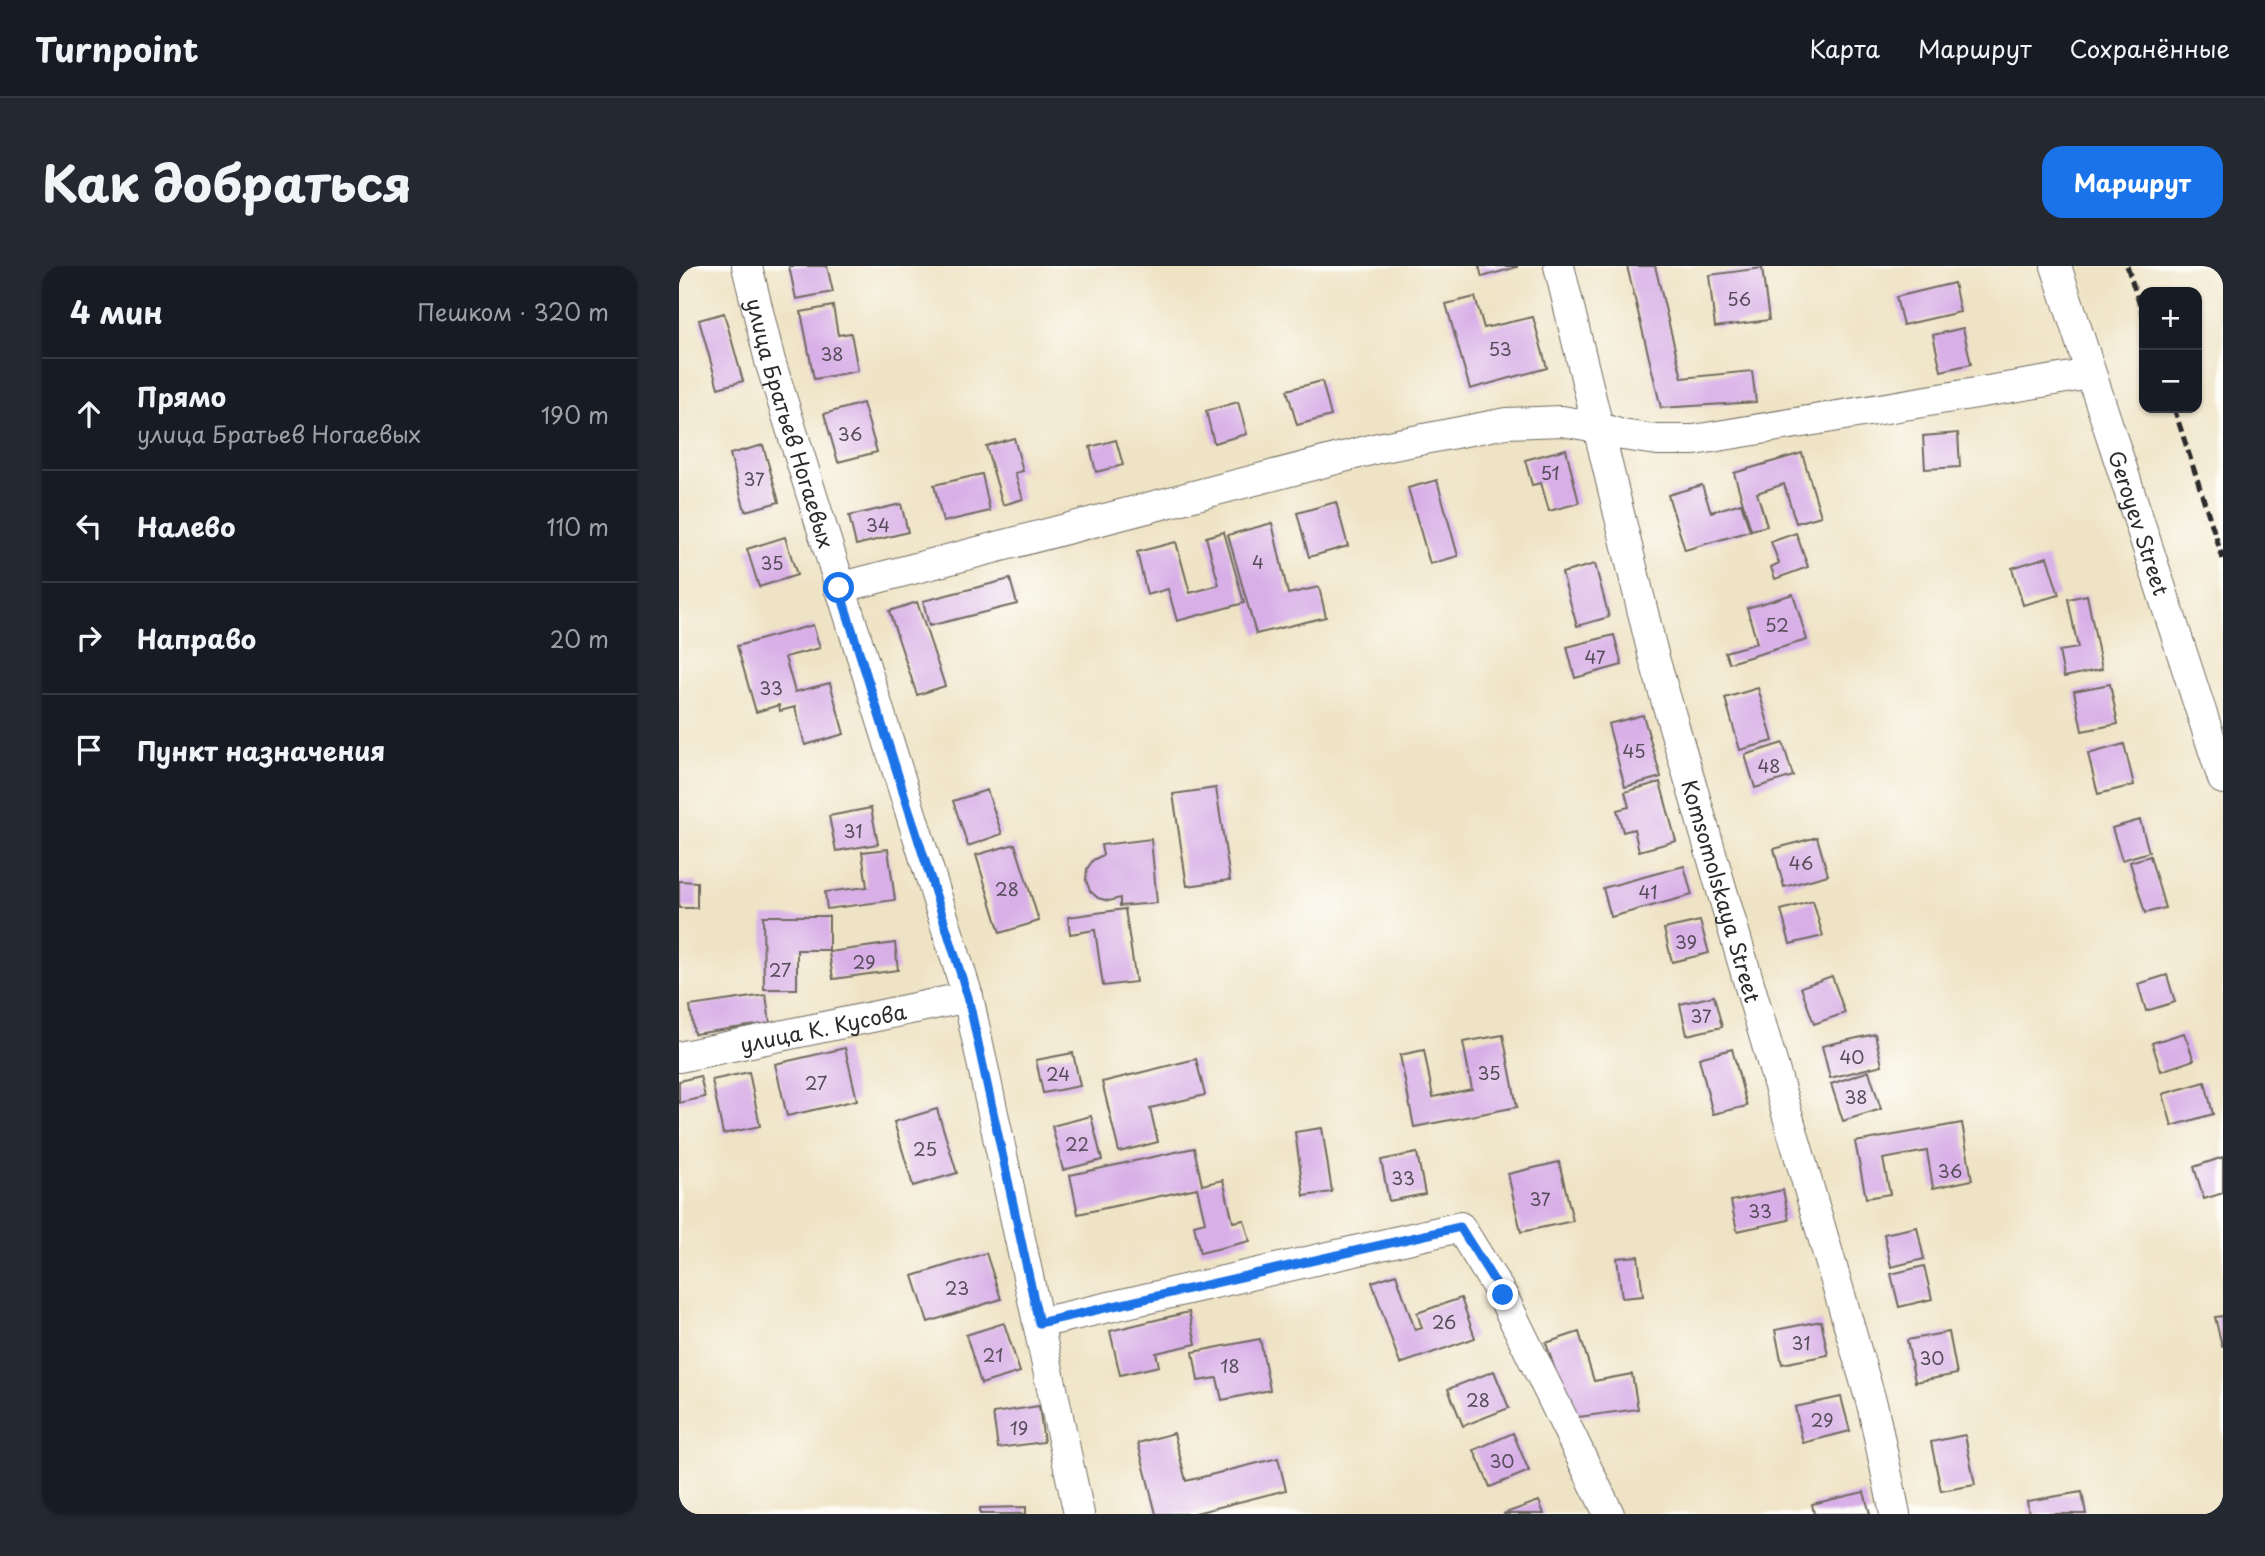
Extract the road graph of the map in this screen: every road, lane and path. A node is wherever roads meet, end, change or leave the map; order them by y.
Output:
1 (747, 266) edge
2 (1559, 266) edge
3 (2056, 266) edge
4 (2090, 374) junction
5 (1597, 427) junction
6 (839, 588) junction
7 (2223, 779) edge
8 (968, 997) junction
9 (679, 1058) edge
10 (1039, 1323) junction
11 (1079, 1514) edge
12 (1609, 1514) edge
13 (1895, 1514) edge

1 - 6 street, улица Братьев Ногаевых
2 - 5 street, Komsomolskaya Street
3 - 4 street, Geroyev Street
4 - 5 street
4 - 7 street, Geroyev Street
5 - 6 street
5 - 13 street, Komsomolskaya Street
6 - 8 street, улица Братьев Ногаевых
8 - 9 street, улица К. Кусова
8 - 10 street, улица Братьев Ногаевых
10 - 11 street, улица Братьев Ногаевых
10 - 12 street

